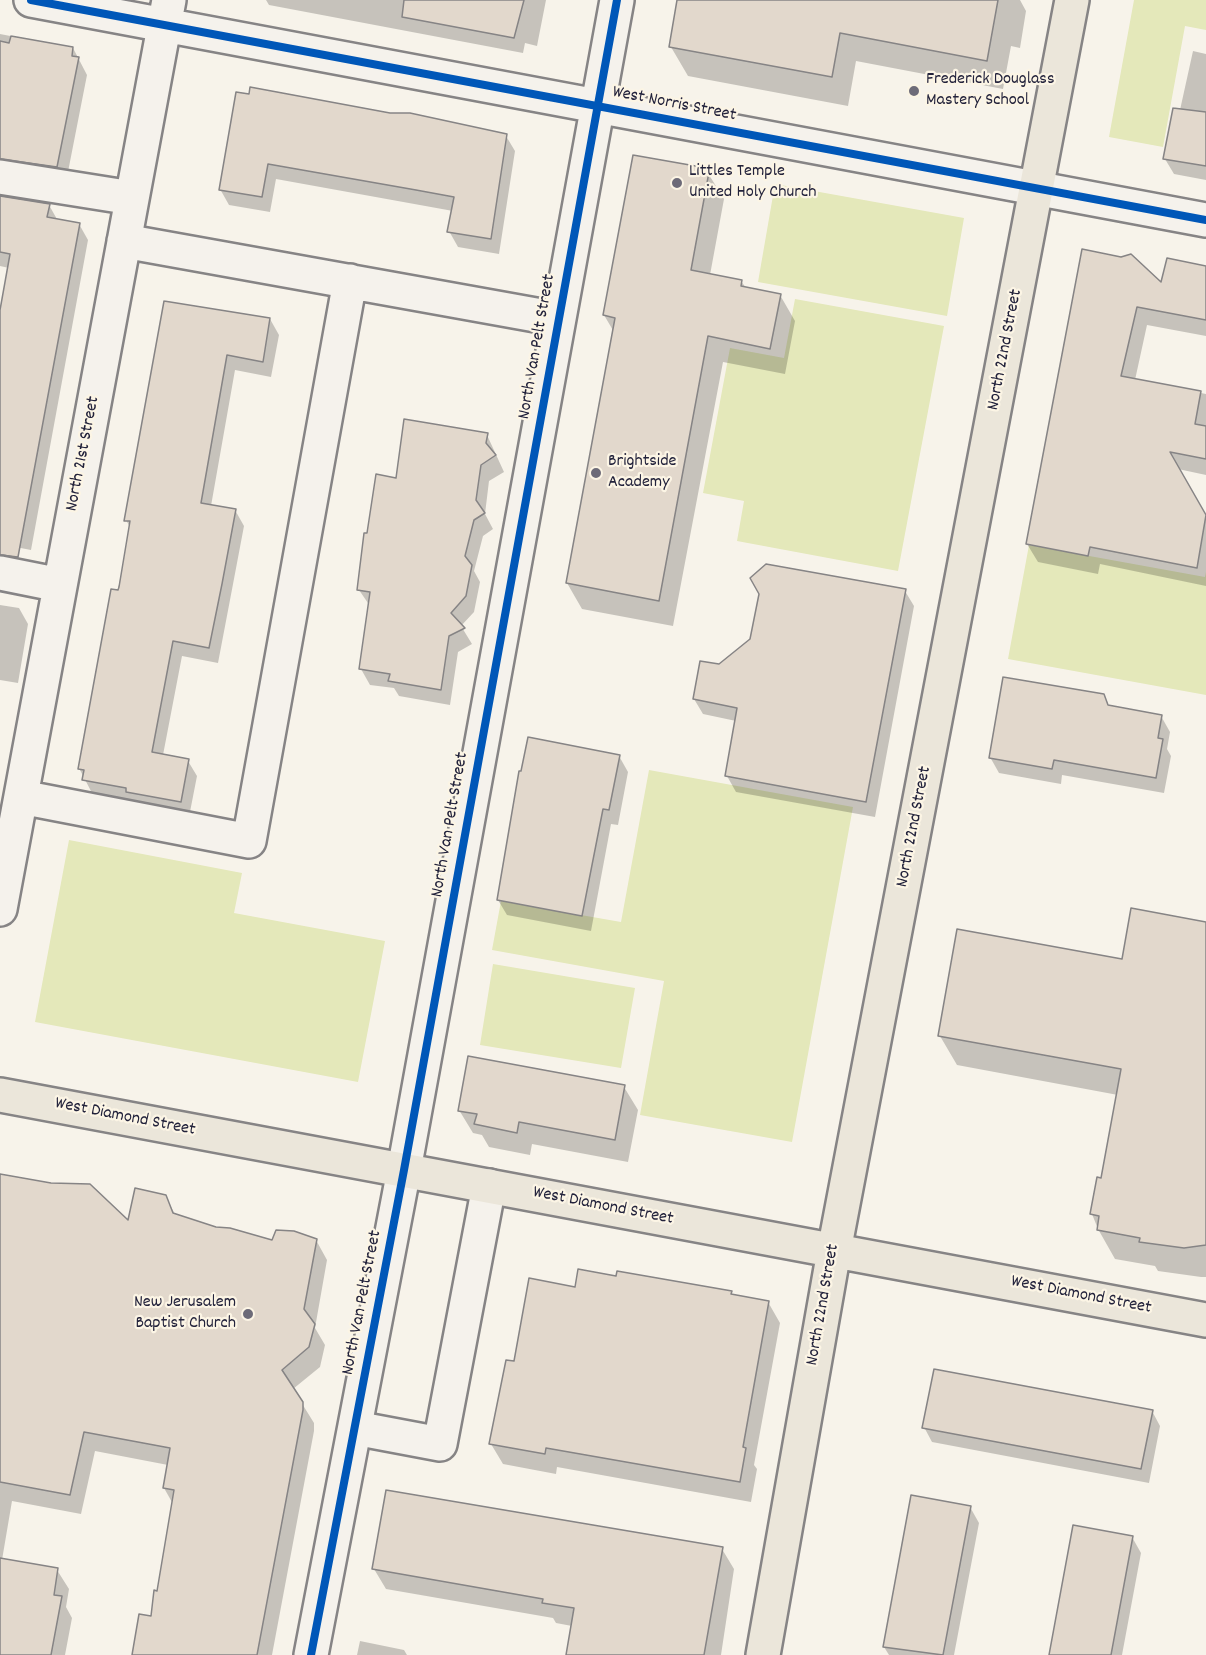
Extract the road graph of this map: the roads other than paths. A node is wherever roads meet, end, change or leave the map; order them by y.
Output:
1 (31, 0) edge
2 (617, 0) edge
3 (1072, 0) edge
4 (166, 13) edge
5 (597, 105) junction
6 (0, 177) edge
7 (1037, 190) junction
8 (132, 198) junction
9 (1206, 220) edge
10 (124, 242) junction
11 (350, 281) junction
12 (558, 319) junction
13 (0, 573) edge
14 (60, 585) junction
15 (21, 797) junction
16 (0, 909) edge
17 (0, 1095) edge
18 (404, 1170) junction
19 (489, 1186) junction
20 (834, 1251) junction
21 (1206, 1320) edge
22 (355, 1428) junction
23 (311, 1655) edge
24 (763, 1655) edge

1 - 4 street, West Norris Street
2 - 5 street, North Van Pelt Street
3 - 7 main road, North 22nd Street
4 - 5 street, West Norris Street
4 - 8 street, North 21st Street
5 - 7 street, West Norris Street
5 - 12 street, North Van Pelt Street
6 - 8 street
7 - 9 street, West Norris Street
7 - 20 main road, North 22nd Street
8 - 10 street, North 21st Street
10 - 11 street
10 - 14 street, North 21st Street
11 - 12 street
11 - 15 street
12 - 18 street, North Van Pelt Street
13 - 14 street
14 - 15 street, North 21st Street
15 - 16 street, North 21st Street
17 - 18 main road, West Diamond Street
18 - 19 main road, West Diamond Street
18 - 22 street, North Van Pelt Street
19 - 20 main road, West Diamond Street
19 - 22 street
20 - 21 main road, West Diamond Street
20 - 24 main road, North 22nd Street
22 - 23 street, North Van Pelt Street

